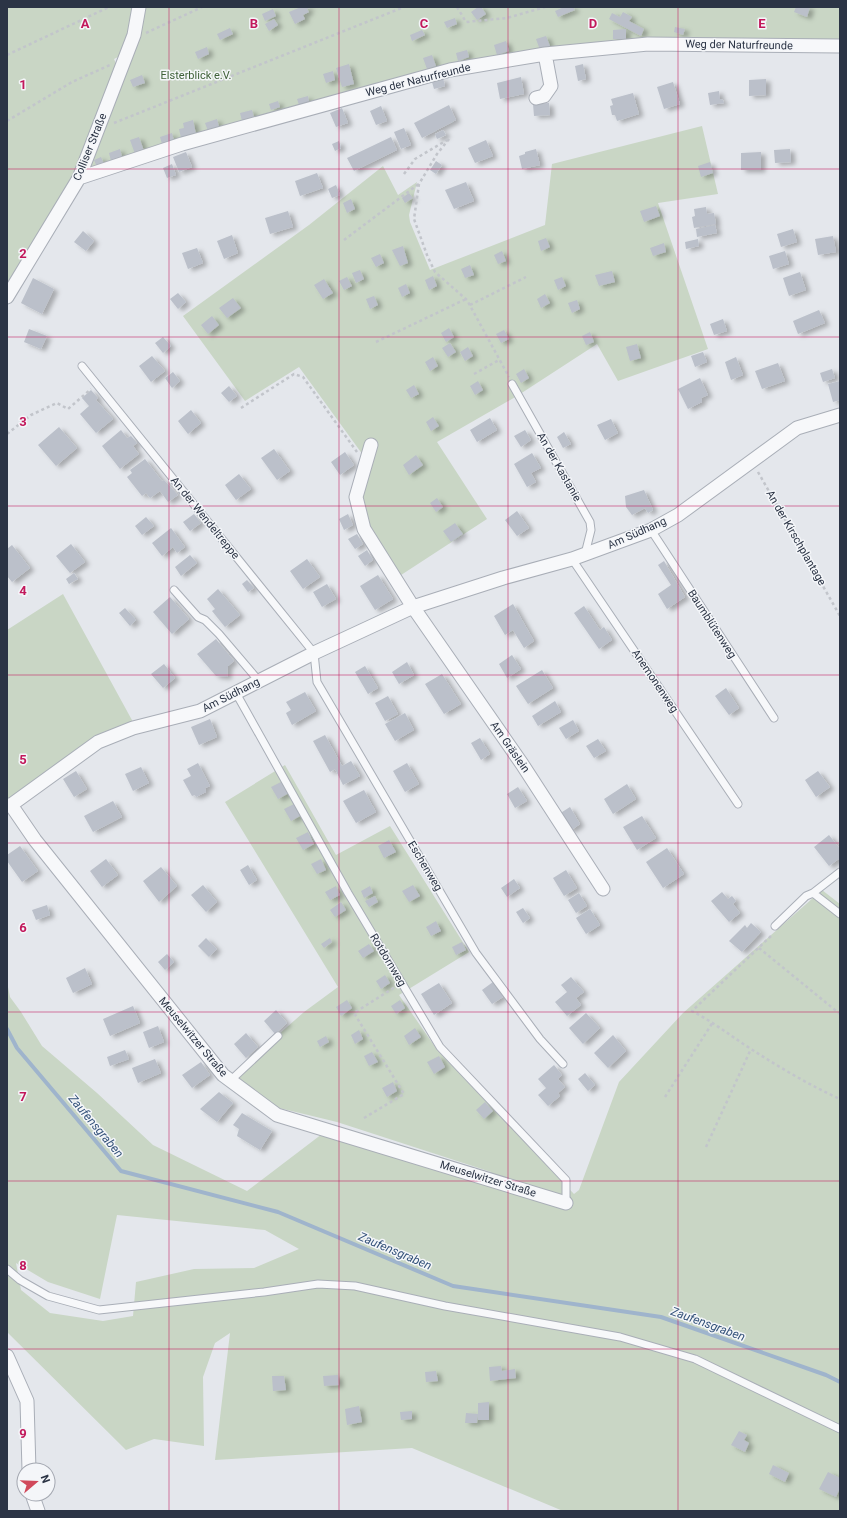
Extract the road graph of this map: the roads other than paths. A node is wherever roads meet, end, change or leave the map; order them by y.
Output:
1 (139, 7) edge
2 (840, 46) edge
3 (545, 54) junction
4 (536, 98) dead end
5 (79, 178) junction
6 (7, 297) edge
7 (82, 366) dead end
8 (512, 384) road end
9 (840, 415) edge
10 (371, 445) dead end
11 (651, 530) junction
12 (585, 554) junction
13 (572, 559) junction
14 (174, 590) dead end
15 (413, 607) junction
16 (314, 653) junction
17 (259, 681) junction
18 (236, 692) junction
19 (774, 718) dead end
20 (738, 804) dead end
21 (9, 805) edge
22 (840, 872) edge
23 (603, 889) dead end
24 (814, 893) junction
25 (840, 914) edge
26 (775, 926) dead end
27 (278, 1036) dead end
28 (563, 1064) dead end
29 (230, 1080) junction
30 (566, 1203) joint
31 (7, 1269) edge
32 (7, 1356) edge
33 (840, 1429) edge
34 (29, 1462) edge

1 - 5 street, Colliser Straße
2 - 3 street, Weg der Naturfreunde
3 - 4 street
3 - 5 street, Weg der Naturfreunde
5 - 6 street, Colliser Straße
7 - 16 lane, An der Wendeltreppe
8 - 12 lane, An der Kastanie
9 - 11 street, Am Südhang
10 - 15 street
11 - 12 street, Am Südhang
11 - 19 lane, Baumblütenweg
12 - 13 street, Am Südhang
13 - 15 street, Am Südhang
13 - 20 lane, Anemonenweg
14 - 17 lane
15 - 16 street, Am Südhang
15 - 23 street, Am Gräslein
16 - 17 street, Am Südhang
16 - 28 lane, Eschenweg
17 - 18 street, Am Südhang
18 - 21 street, Am Südhang
18 - 30 lane, Rotdornweg
21 - 29 street, Meuselwitzer Straße
22 - 24 lane
24 - 25 lane
24 - 26 lane
27 - 29 lane
29 - 30 street, Meuselwitzer Straße
31 - 33 lane
32 - 34 street

